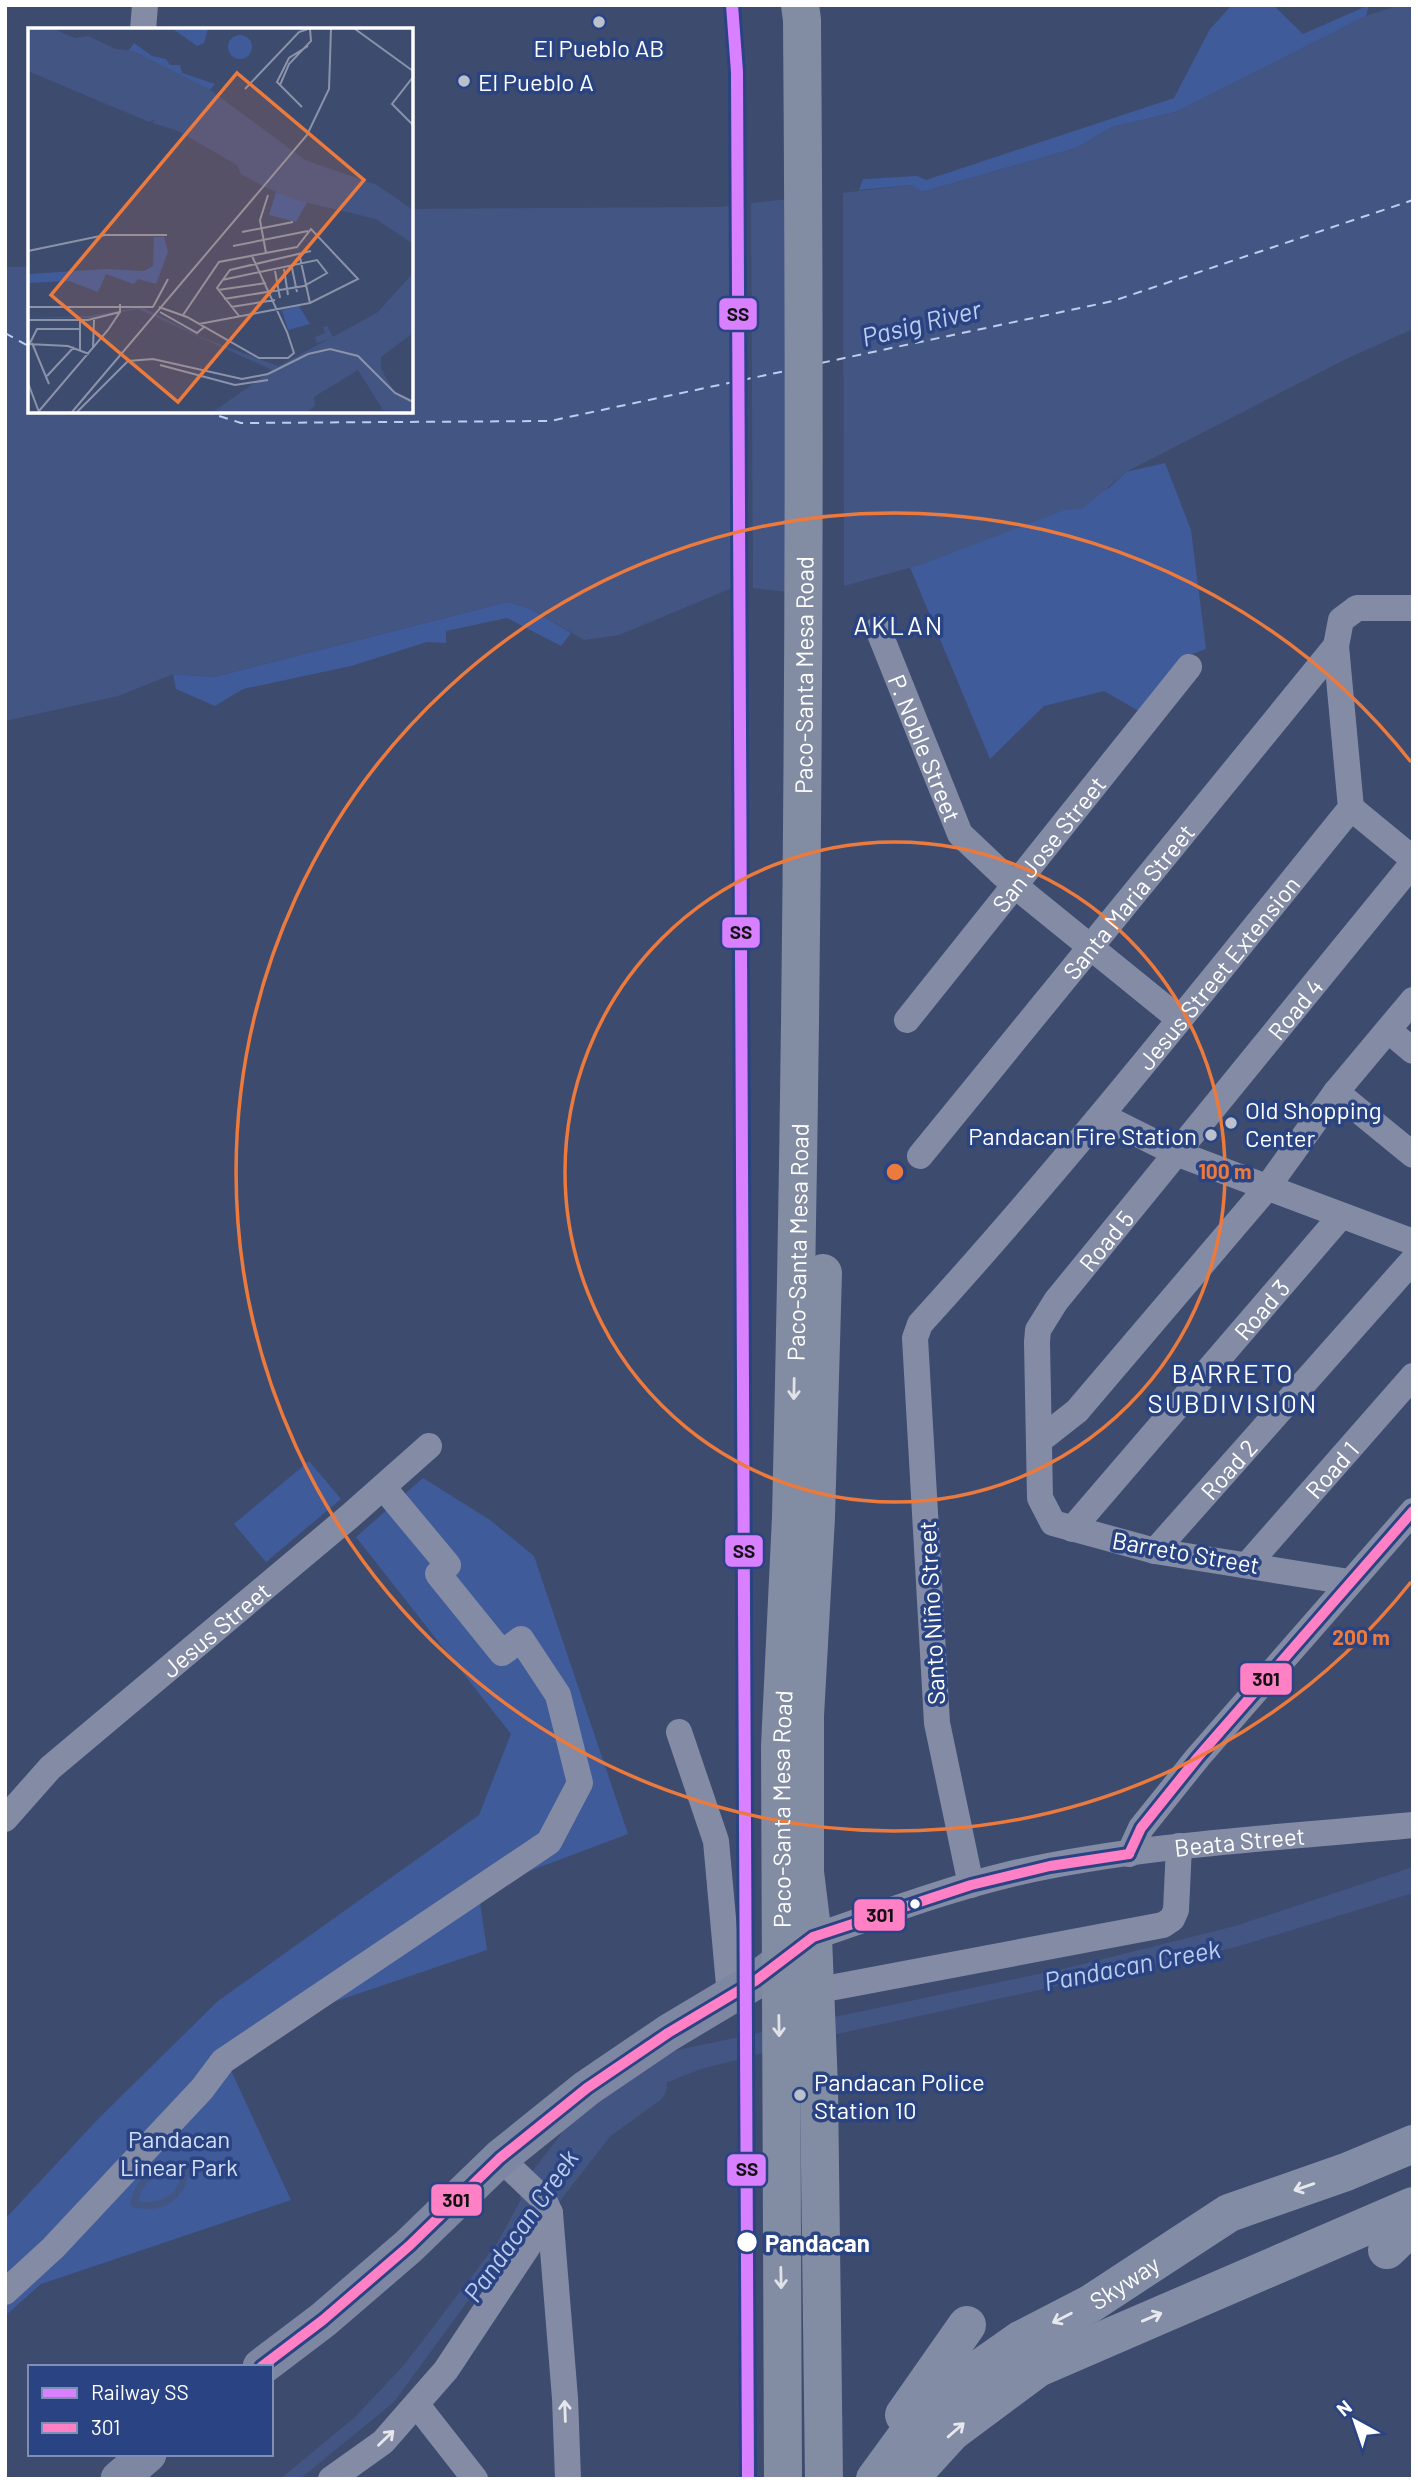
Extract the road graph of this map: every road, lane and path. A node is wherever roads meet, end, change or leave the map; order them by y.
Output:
1 (145, 5) edge
2 (800, 5) edge
3 (143, 28) edge
4 (1413, 608) edge
5 (878, 629) dead end
6 (1336, 646) junction
7 (1189, 667) dead end
8 (1351, 808) junction
9 (1413, 861) edge
10 (1014, 885) junction
11 (1091, 947) junction
12 (1413, 1000) edge
13 (1178, 1018) junction
14 (906, 1020) dead end
15 (1388, 1030) junction
16 (1413, 1051) edge
17 (1336, 1092) junction
18 (1102, 1116) junction
19 (1175, 1153) junction
20 (1413, 1155) edge
21 (920, 1157) dead end
22 (1266, 1189) junction
23 (1341, 1216) junction
24 (810, 1223) junction
25 (1413, 1242) edge
26 (1413, 1260) edge
27 (1038, 1330) joint
28 (915, 1338) joint
29 (1413, 1376) edge
30 (1040, 1440) junction
31 (429, 1446) dead end
32 (383, 1487) junction
33 (1413, 1511) edge
34 (1072, 1529) junction
35 (1155, 1552) junction
36 (1248, 1564) junction
37 (1349, 1582) junction
38 (679, 1732) dead end
39 (5, 1819) edge
40 (1413, 1825) edge
41 (1180, 1846) junction
42 (1129, 1854) junction
43 (971, 1885) junction
44 (813, 1937) junction
45 (814, 1991) junction
46 (730, 1996) junction
47 (1413, 2142) edge
48 (1339, 2159) dead end
49 (511, 2168) junction
50 (1413, 2206) edge
51 (547, 2207) junction
52 (5, 2292) edge
53 (264, 2365) edge
54 (417, 2405) junction
55 (146, 2456) edge
56 (119, 2479) edge
57 (331, 2479) edge
58 (475, 2479) edge
59 (568, 2479) edge
60 (783, 2479) edge
61 (824, 2479) edge
62 (873, 2479) edge
63 (888, 2479) edge
64 (909, 2479) edge

1 - 3 street
2 - 24 main road, Paco-Santa Mesa Road
4 - 6 street
5 - 10 street, P. Noble Street
6 - 8 street
6 - 11 street, Santa Maria Street
7 - 10 street, San Jose Street
8 - 9 street
8 - 13 street, Jesus Street Extension
9 - 19 street, Road 4
10 - 11 street, P. Noble Street
10 - 14 street, San Jose Street
11 - 13 street, P. Noble Street
11 - 21 street, Santa Maria Street
12 - 15 street
13 - 18 street, Jesus Street Extension
15 - 16 street
15 - 17 street
17 - 20 street
17 - 22 street
18 - 19 street
18 - 28 street, Jesus Street Extension
19 - 22 street
19 - 27 street, Road 5
22 - 23 street
22 - 30 street
23 - 25 street
23 - 34 street, Road 3
24 - 44 main road, Paco-Santa Mesa Road
24 -> 60 main road, Paco-Santa Mesa Road, bridge
26 - 35 street, Road 2
27 - 30 street, Barreto Street
28 - 43 street, Santo Niño Street
29 - 36 street, Road 1
30 - 34 street, Barreto Street
31 - 32 street, Jesus Street
32 - 39 street, Jesus Street
32 - 52 street
33 - 37 street
34 - 35 street, Barreto Street
35 - 36 street, Barreto Street
36 - 37 street, Barreto Street
37 - 42 street
38 - 46 street
40 - 41 street, Beata Street
41 - 42 street, Beata Street
41 - 45 street
42 - 43 street, Beata Street
43 - 44 street, Beata Street
44 - 45 main road, Paco-Santa Mesa Road
44 - 46 main road, Beata Street
45 - 61 main road, Paco-Santa Mesa Road
46 - 49 main road, Beata Street
47 - 48 highway
47 -> 62 highway, Skyway
49 - 51 street
49 - 53 main road, Beata Street
64 -> 50 highway, Skyway
51 - 54 street
59 -> 51 street
57 -> 54 street
54 - 58 street
55 - 56 main road
62 - 63 highway

